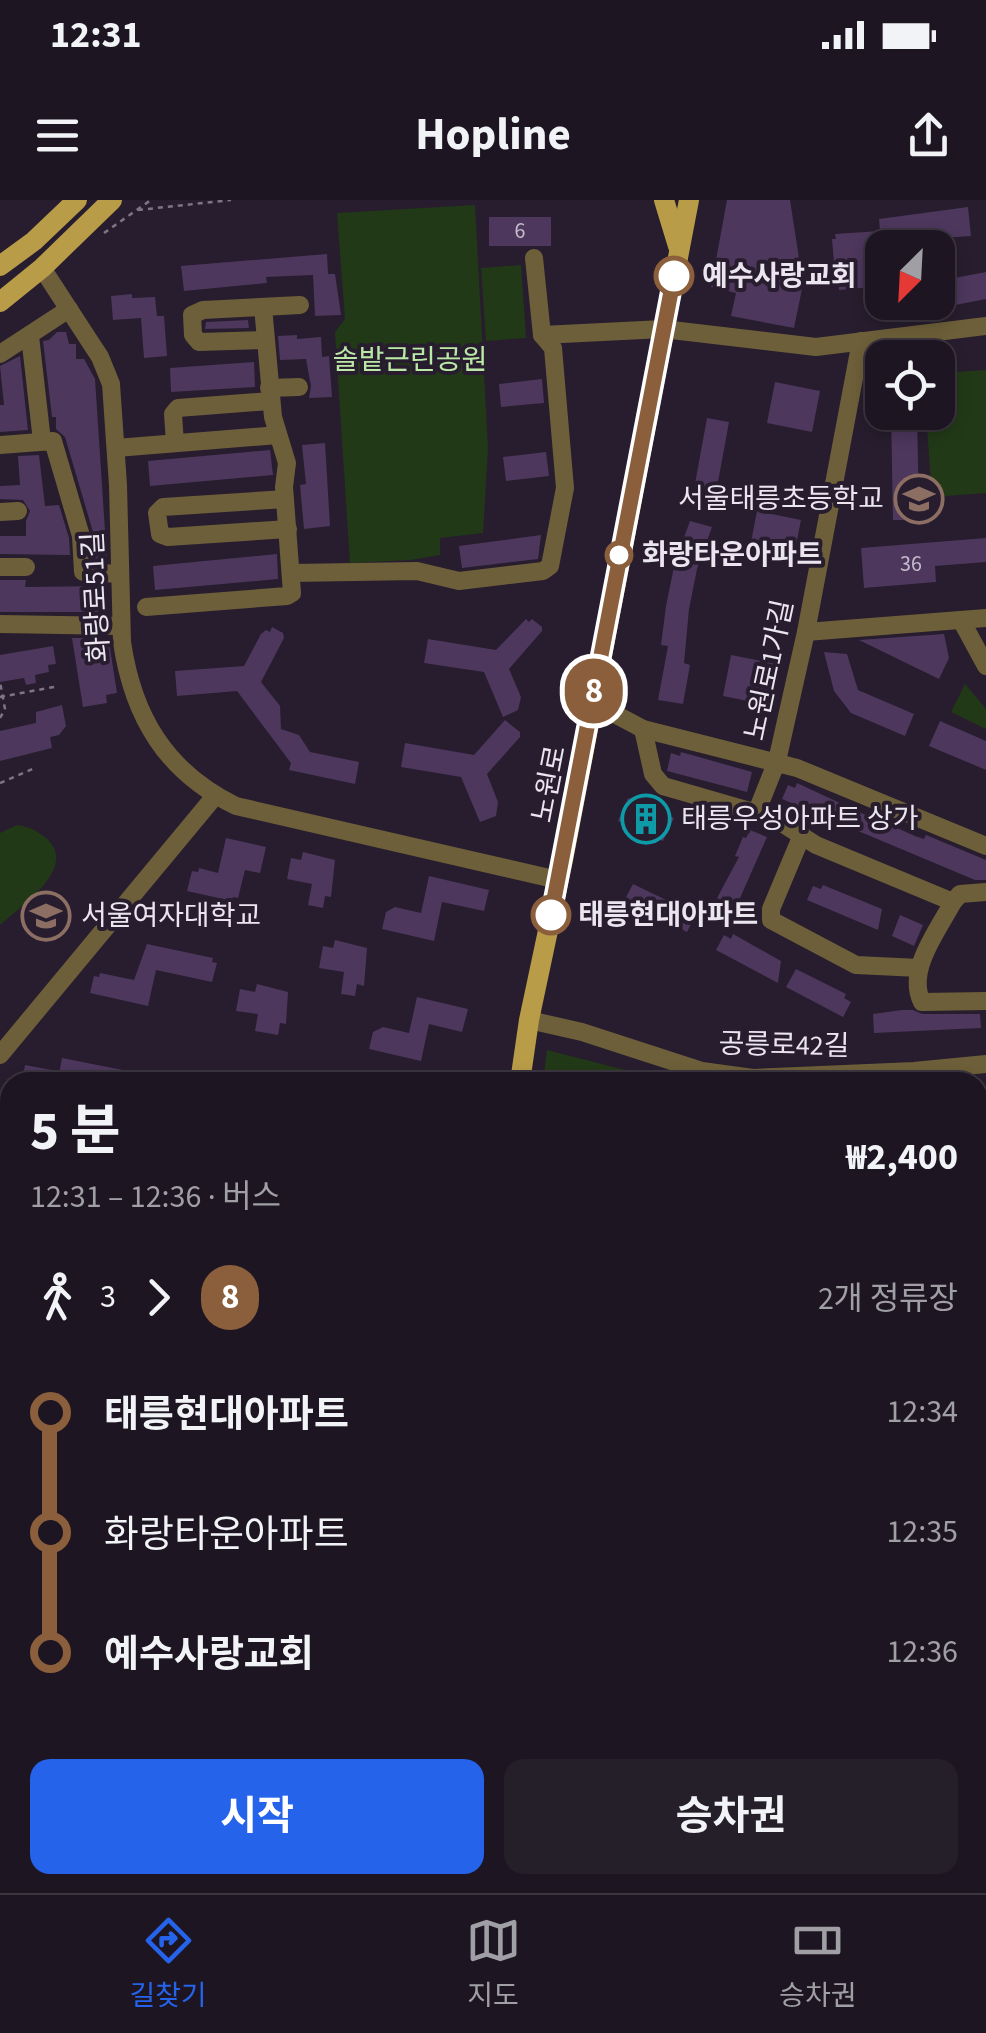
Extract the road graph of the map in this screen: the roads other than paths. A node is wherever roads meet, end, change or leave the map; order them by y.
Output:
1 (110, 200) edge
2 (664, 200) edge
3 (688, 200) edge
4 (69, 203) edge
5 (679, 250) junction
6 (534, 258) dead end
7 (0, 266) edge
8 (42, 268) junction
9 (0, 302) edge
10 (300, 305) dead end
11 (263, 307) junction
12 (69, 309) junction
13 (986, 326) edge
14 (663, 328) junction
15 (542, 335) junction
16 (30, 336) junction
17 (265, 340) junction
18 (861, 340) junction
19 (0, 354) edge
20 (299, 387) dead end
21 (270, 394) junction
22 (278, 435) junction
23 (42, 440) junction
24 (175, 443) junction
25 (0, 445) edge
26 (116, 448) junction
27 (285, 499) junction
28 (288, 529) junction
29 (0, 567) edge
30 (26, 567) dead end
31 (292, 572) junction
32 (120, 574) junction
33 (146, 607) dead end
34 (986, 618) edge
35 (961, 620) junction
36 (0, 624) edge
37 (120, 626) junction
38 (806, 632) junction
39 (986, 666) edge
40 (592, 706) junction
41 (643, 729) junction
42 (777, 761) junction
43 (215, 796) junction
44 (757, 811) junction
45 (802, 836) junction
46 (986, 846) edge
47 (558, 880) junction
48 (986, 892) edge
49 (953, 902) junction
50 (919, 968) junction
51 (986, 1001) edge
52 (529, 1020) junction
53 (0, 1055) edge
54 (986, 1064) edge
55 (521, 1072) edge
56 (709, 1072) edge
57 (914, 1072) edge

1 - 8 main road
2 - 5 main road
3 - 5 main road, 노원로
4 - 7 main road
5 - 14 main road, 노원로
6 - 15 street
8 - 9 main road
8 - 12 street, 화랑로51길
10 - 11 street
11 - 17 street
11 - 17 street
12 - 16 street
12 - 26 street, 화랑로51길
13 - 18 street
14 - 15 street
14 - 18 street
14 - 40 main road, 노원로
15 - 31 street
16 - 19 street
16 - 23 street
17 - 21 street
18 - 38 street, 노원로1가길
20 - 21 street
21 - 22 street
21 - 24 street
22 - 24 street
22 - 27 street
23 - 25 street
23 - 32 street
24 - 26 street
26 - 32 street, 화랑로51길
27 - 28 street
27 - 28 street
28 - 31 street
29 - 30 street
31 - 33 street
32 - 37 street, 화랑로51길
34 - 35 street
35 - 38 street
35 - 39 street
36 - 37 street
37 - 43 street, 화랑로51길
38 - 42 street, 노원로1가길
40 - 41 street, 노원로1가길
40 - 47 main road, 노원로
41 - 42 street, 노원로1가길
41 - 44 street
42 - 44 street
42 - 46 street
43 - 47 street, 화랑로51길
43 - 53 street
44 - 45 street
45 - 49 street
45 - 50 street
47 - 52 main road, 노원로
48 - 49 street
49 - 50 street
50 - 51 street
52 - 55 main road, 노원로
52 - 56 street, 공릉로42길
54 - 57 street, 공릉로42길

